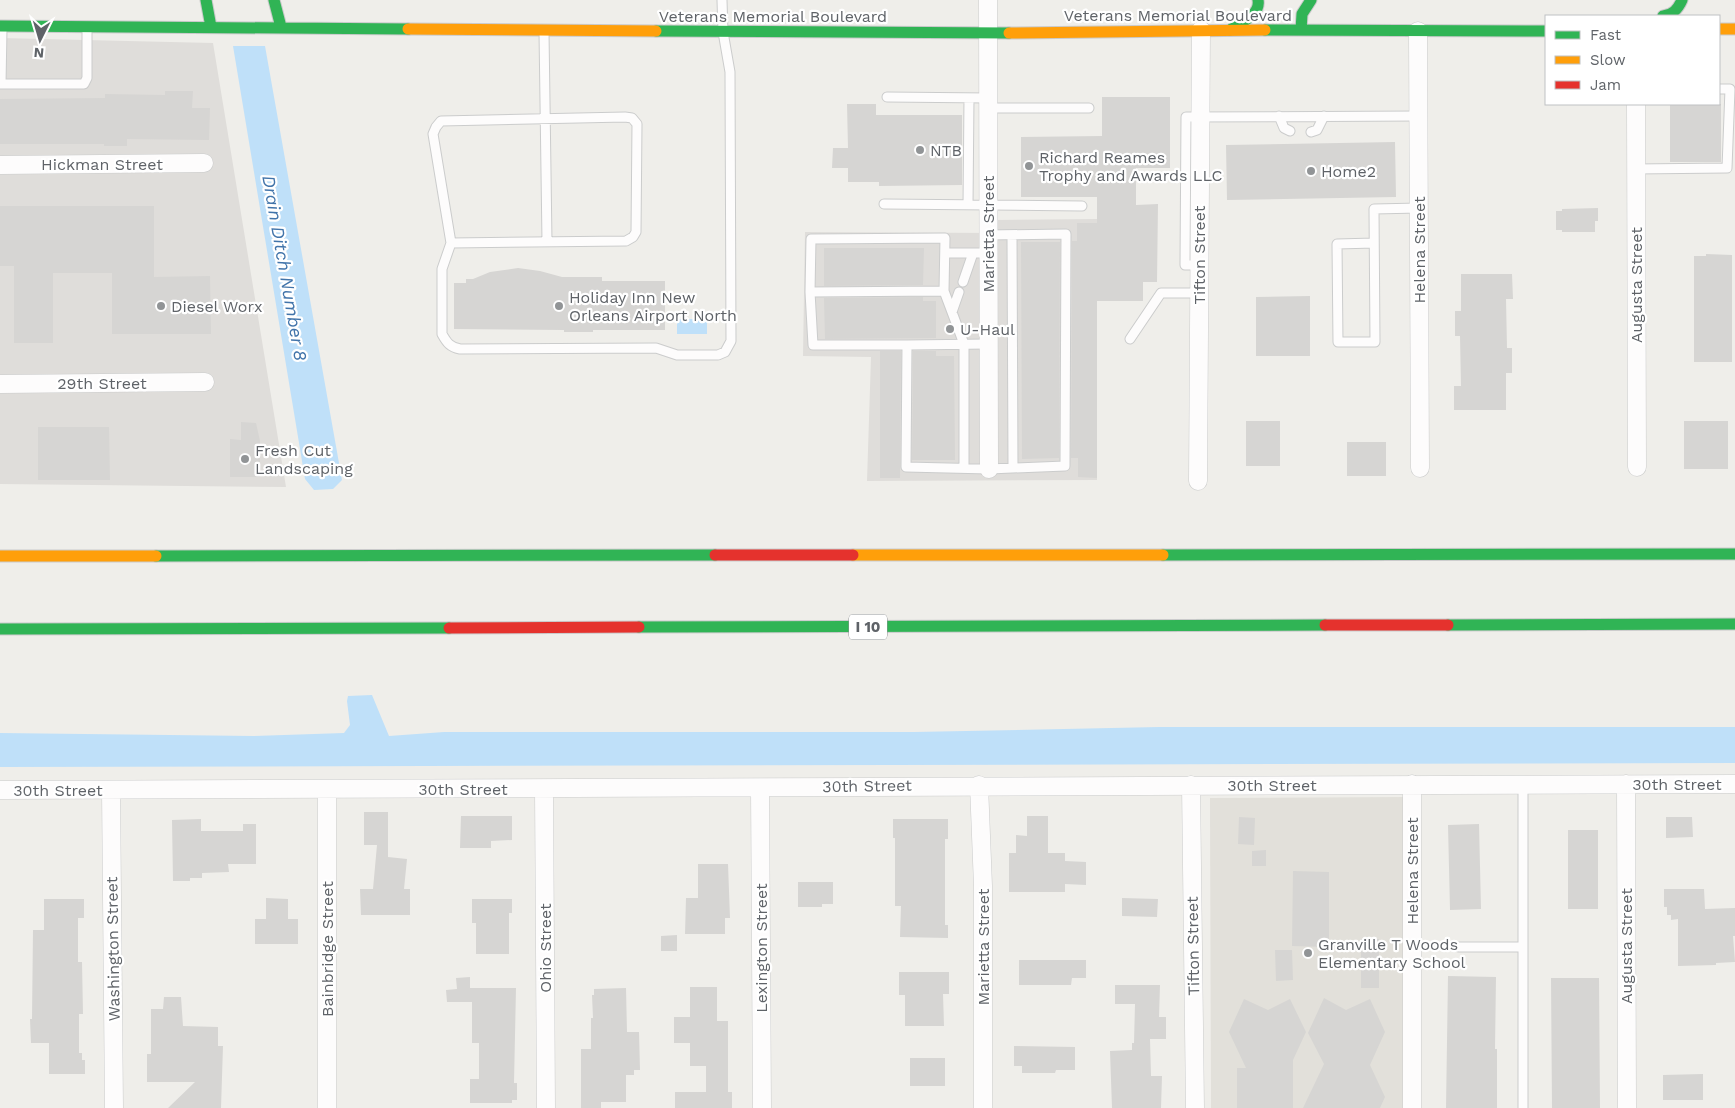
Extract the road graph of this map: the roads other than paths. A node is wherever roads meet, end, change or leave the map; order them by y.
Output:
1 (206, 0) edge
2 (274, 0) edge
3 (722, 0) edge
4 (988, 0) edge
5 (1258, 0) edge
6 (1311, 0) edge
7 (1682, 0) edge
8 (1666, 15) edge
9 (1, 26) edge
10 (211, 27) junction
11 (281, 27) junction
12 (87, 28) junction
13 (1545, 29) edge
14 (1720, 29) edge
15 (1735, 29) edge
16 (1201, 30) junction
17 (1230, 30) junction
18 (1300, 30) junction
19 (544, 31) junction
20 (1418, 31) junction
21 (723, 32) junction
22 (988, 32) junction
23 (1, 84) edge
24 (1720, 89) edge
25 (887, 97) dead end
26 (969, 98) junction
27 (988, 103) junction
28 (1636, 105) edge
29 (1089, 108) dead end
30 (1279, 116) junction
31 (1324, 116) junction
32 (1419, 116) junction
33 (1201, 117) junction
34 (546, 118) junction
35 (1290, 132) dead end
36 (1311, 132) dead end
37 (204, 163) dead end
38 (0, 165) edge
39 (1635, 169) junction
40 (884, 204) dead end
41 (968, 205) junction
42 (988, 205) junction
43 (1082, 206) dead end
44 (1419, 208) junction
45 (988, 235) junction
46 (1012, 235) junction
47 (547, 242) junction
48 (451, 243) junction
49 (1374, 243) junction
50 (945, 253) junction
51 (981, 253) junction
52 (963, 282) dead end
53 (944, 291) junction
54 (810, 292) junction
55 (959, 292) dead end
56 (1199, 293) junction
57 (952, 312) junction
58 (1130, 339) dead end
59 (964, 344) junction
60 (988, 344) junction
61 (907, 345) junction
62 (205, 382) dead end
63 (0, 384) edge
64 (1637, 467) dead end
65 (964, 468) junction
66 (1013, 468) junction
67 (1420, 468) dead end
68 (989, 469) junction
69 (1198, 481) dead end
70 (1735, 554) edge
71 (0, 556) edge
72 (1735, 624) edge
73 (0, 629) edge
74 (1412, 784) junction
75 (1524, 784) junction
76 (1626, 784) junction
77 (1735, 784) edge
78 (979, 785) junction
79 (1191, 785) junction
80 (760, 788) junction
81 (544, 789) junction
82 (0, 790) edge
83 (111, 790) junction
84 (327, 790) junction
85 (1459, 947) dead end
86 (1523, 947) junction
87 (114, 1108) edge
88 (327, 1108) edge
89 (546, 1108) edge
90 (762, 1108) edge
91 (983, 1108) edge
92 (1195, 1108) edge
93 (1412, 1108) edge
94 (1523, 1108) edge
95 (1627, 1108) edge

1 - 10 main road
2 - 11 main road
3 - 21 lane
4 - 22 street, Marietta Street
5 - 17 main road
6 - 18 main road
7 - 8 main road
9 - 12 main road, Veterans Memorial Boulevard
9 - 23 lane
10 - 11 main road, Veterans Memorial Boulevard
10 - 12 main road, Veterans Memorial Boulevard
11 - 19 main road, Veterans Memorial Boulevard
12 - 23 lane
13 - 20 main road, Veterans Memorial Boulevard
14 - 15 main road
16 - 17 main road, Veterans Memorial Boulevard
16 - 22 main road, Veterans Memorial Boulevard
16 - 33 street, Tifton Street
17 - 18 main road, Veterans Memorial Boulevard
18 - 20 main road, Veterans Memorial Boulevard
19 - 21 main road, Veterans Memorial Boulevard
19 - 34 lane
20 - 32 street, Helena Street
21 - 22 main road, Veterans Memorial Boulevard
21 - 48 lane
22 - 27 street, Marietta Street
24 - 39 lane
25 - 26 lane
26 - 27 lane
26 - 41 lane
27 - 29 lane
27 - 42 street, Marietta Street
28 - 39 street, Augusta Street
30 - 31 lane
30 - 33 lane
30 - 35 lane
31 - 32 lane
31 - 36 lane
32 - 44 street, Helena Street
33 - 56 street, Tifton Street
34 - 47 lane
34 - 47 lane
34 - 48 lane
37 - 38 street, Hickman Street
39 - 64 street, Augusta Street
40 - 41 lane
41 - 42 lane
42 - 43 lane
42 - 45 street, Marietta Street
44 - 49 lane
44 - 67 street, Helena Street
45 - 46 lane
45 - 51 street, Marietta Street
46 - 66 lane
46 - 66 lane
47 - 48 lane
49 - 49 lane
50 - 51 lane
50 - 53 lane
50 - 54 lane
51 - 52 lane
51 - 60 street, Marietta Street
53 - 54 lane
53 - 57 lane
54 - 61 lane
55 - 57 lane
56 - 58 lane
56 - 69 street, Tifton Street
57 - 59 lane
59 - 60 lane
59 - 61 lane
59 - 65 lane
60 - 68 street, Marietta Street
61 - 65 lane
62 - 63 street, 29th Street
65 - 68 lane
66 - 68 lane
70 - 71 main road
72 - 73 main road, I 10
74 - 75 street, 30th Street
74 - 79 street, 30th Street
74 - 93 street, Helena Street
75 - 76 street, 30th Street
75 - 86 lane
76 - 77 street, 30th Street
76 - 95 street, Augusta Street
78 - 79 street, 30th Street
78 - 80 street, 30th Street
78 - 91 street, Marietta Street
79 - 92 street, Tifton Street
80 - 81 street, 30th Street
80 - 90 street, Lexington Street
81 - 84 street, 30th Street
81 - 89 street, Ohio Street
82 - 83 street, 30th Street
83 - 84 street, 30th Street
83 - 87 street, Washington Street
84 - 88 street, Bainbridge Street
85 - 86 lane
86 - 94 lane

